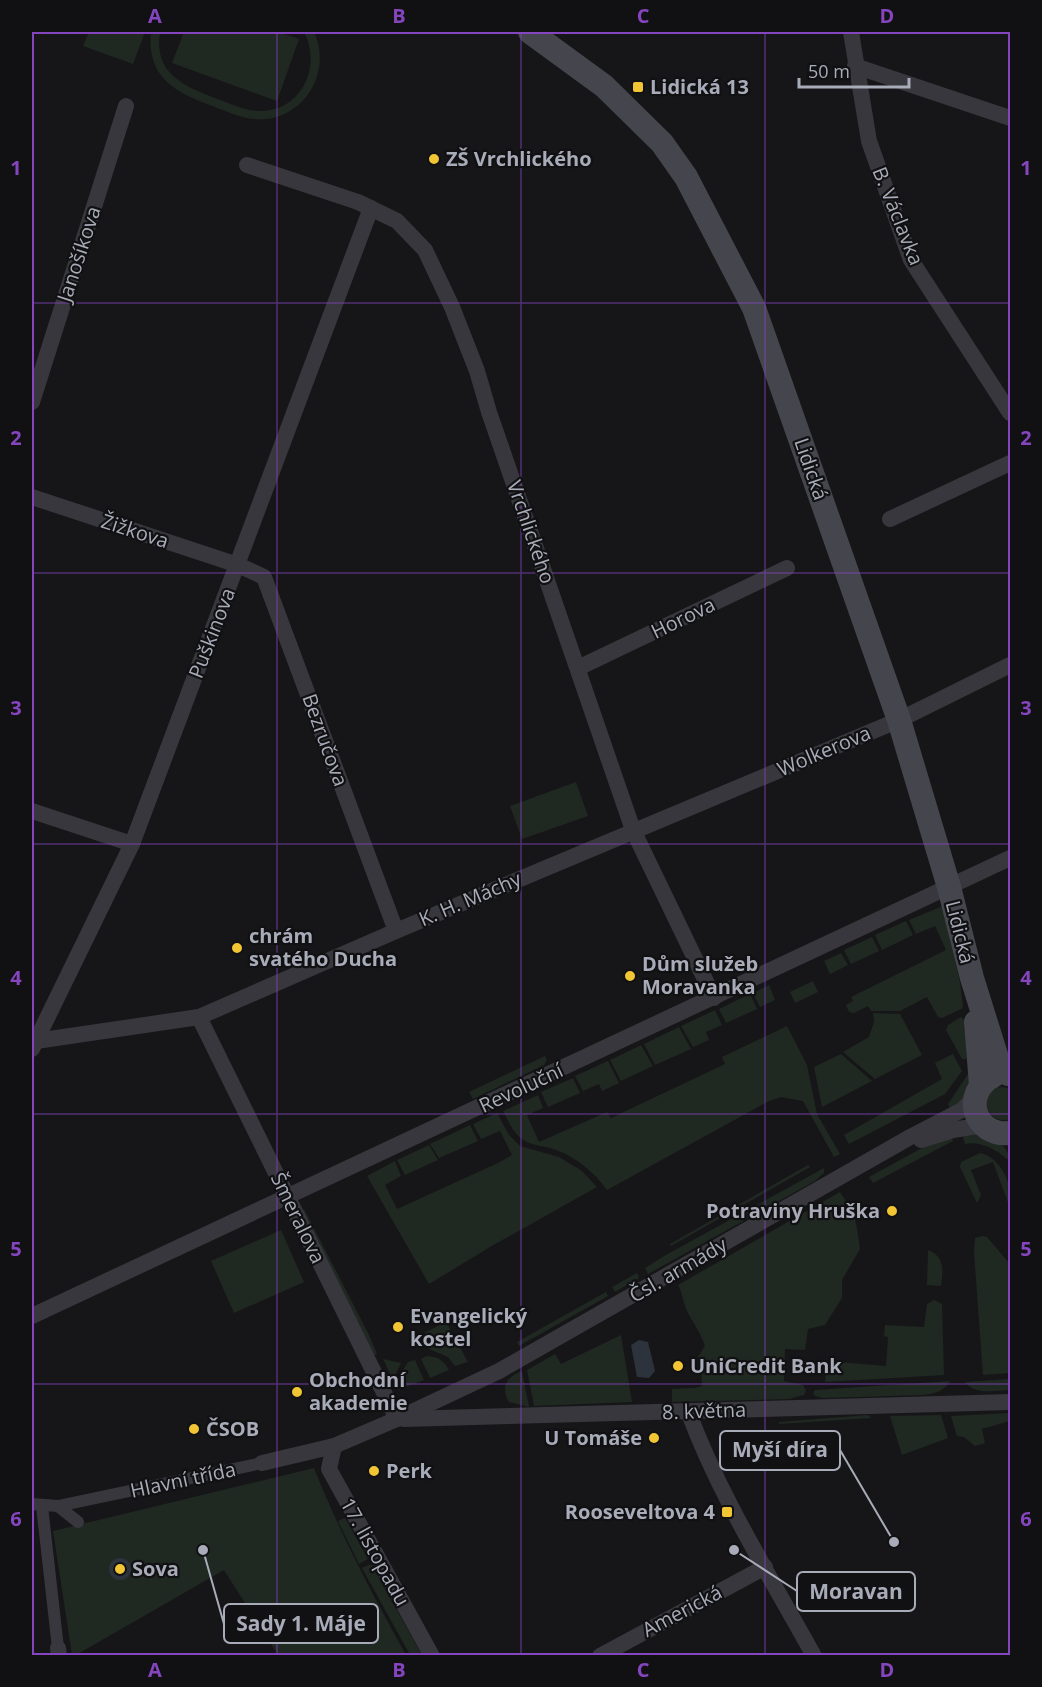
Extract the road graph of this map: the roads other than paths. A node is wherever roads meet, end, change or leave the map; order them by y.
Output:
1 (530, 32) edge
2 (851, 32) edge
3 (855, 66) junction
4 (126, 106) dead end
5 (1011, 118) edge
6 (247, 165) dead end
7 (371, 208) junction
8 (32, 402) edge
9 (1011, 413) edge
10 (1011, 463) edge
11 (32, 497) edge
12 (890, 519) dead end
13 (237, 565) junction
14 (787, 568) dead end
15 (1011, 664) edge
16 (578, 668) junction
17 (898, 720) junction
18 (32, 811) edge
19 (633, 830) junction
20 (132, 844) junction
21 (1011, 858) edge
22 (949, 887) junction
23 (396, 931) junction
24 (972, 978) junction
25 (714, 998) junction
26 (199, 1017) junction
27 (33, 1044) edge
28 (1009, 1075) edge
29 (978, 1092) junction
30 (1002, 1134) edge
31 (889, 1150) junction
32 (288, 1197) junction
33 (32, 1316) edge
34 (1011, 1402) edge
35 (688, 1411) junction
36 (397, 1419) junction
37 (334, 1446) junction
38 (262, 1463) joint
39 (37, 1505) edge
40 (58, 1506) junction
41 (78, 1522) dead end
42 (765, 1567) junction
43 (58, 1652) edge
44 (432, 1656) edge
45 (600, 1656) edge
46 (814, 1656) edge

1 - 17 main road, Lidická
2 - 3 street, B. Václavka
3 - 5 street
3 - 9 street, B. Václavka
4 - 8 street, Janošíkova
6 - 7 street, Vrchlického
7 - 13 street, Puškinova
7 - 16 street, Vrchlického
10 - 12 street
11 - 13 street, Žižkova
13 - 20 street, Puškinova
13 - 23 street, Bezručova
14 - 16 street, Horova
15 - 17 street, Wolkerova
16 - 19 street, Vrchlického
17 - 19 street, Wolkerova
17 - 22 main road, Lidická
18 - 20 street
19 - 23 street, K. H. Máchy
19 - 25 street, Vrchlického
20 - 27 street, Puškinova
21 - 22 street, Revoluční
22 - 24 main road, Lidická
22 - 25 street, Revoluční
23 - 26 street, K. H. Máchy
24 - 28 main road, Lidická
24 - 29 main road, Lidická
25 - 32 street, Revoluční
26 - 27 street, K. H. Máchy
26 - 32 street, Šmeralova
28 - 29 main road
29 - 30 main road, Lidická
29 - 31 street, Čsl. armády
30 - 31 street, Čsl. armády
31 - 36 street, Čsl. armády
32 - 33 street, Revoluční
32 - 36 street, Šmeralova
34 - 35 street, 8. května
35 - 36 street, 8. května
35 - 42 street
36 - 37 street, Hlavní třída
37 - 38 street, Hlavní třída
37 - 44 street, 17. listopadu
38 - 40 street, Hlavní třída
39 - 40 street, Hlavní třída
39 - 43 street
40 - 41 street
42 - 45 street, Americká
42 - 46 street

